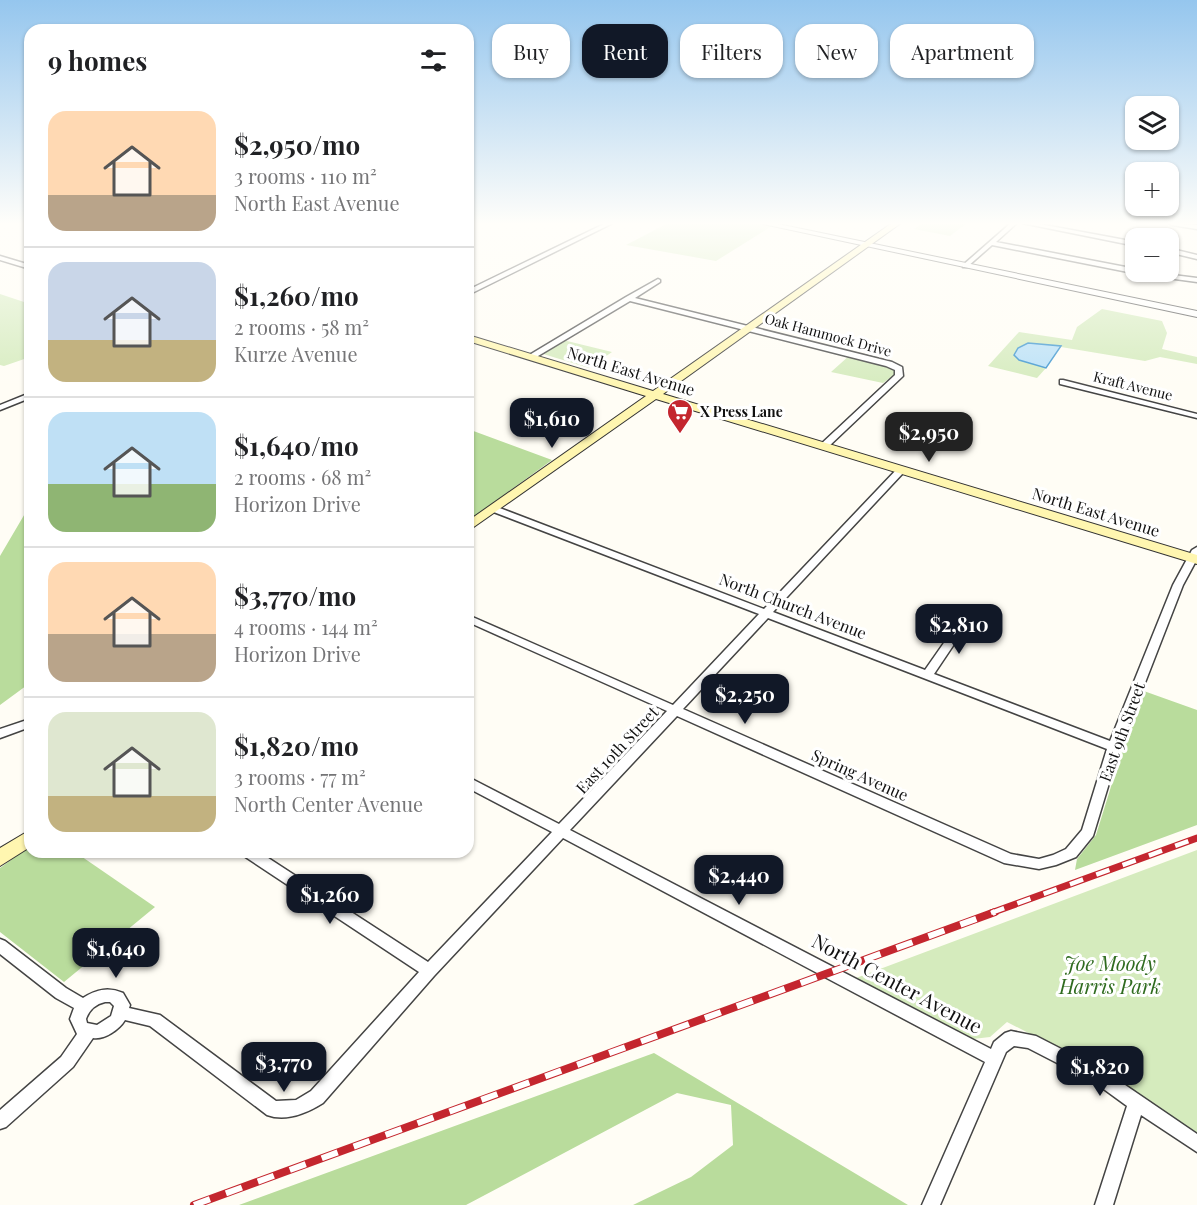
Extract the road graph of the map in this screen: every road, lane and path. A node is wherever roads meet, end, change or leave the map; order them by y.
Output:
1 (496, 279) edge
2 (818, 279) edge
3 (1030, 279) edge
4 (658, 281) dead end
5 (474, 290) edge
6 (628, 298) junction
7 (1197, 314) edge
8 (749, 328) junction
9 (474, 340) edge
10 (530, 357) junction
11 (1063, 382) dead end
12 (653, 395) junction
13 (24, 398) edge
14 (0, 408) edge
15 (1197, 416) edge
16 (824, 447) junction
17 (901, 470) junction
18 (494, 509) junction
19 (474, 523) edge
20 (1196, 556) edge
21 (765, 613) junction
22 (966, 619) dead end
23 (474, 621) edge
24 (927, 676) junction
25 (676, 712) junction
26 (24, 725) edge
27 (0, 734) edge
28 (1114, 747) junction
29 (474, 785) edge
30 (562, 833) junction
31 (24, 841) edge
32 (0, 858) edge
33 (258, 858) edge
34 (1009, 859) joint
35 (0, 945) edge
36 (429, 971) junction
37 (84, 1006) junction
38 (122, 1013) junction
39 (88, 1032) junction
40 (995, 1059) junction
41 (1137, 1102) junction
42 (0, 1121) edge
43 (1197, 1144) edge
44 (931, 1205) edge
45 (1104, 1205) edge

1 - 5 street
2 - 8 main road
3 - 7 street
4 - 6 street
6 - 8 street
6 - 10 street
8 - 12 main road
8 - 16 street, Oak Hammock Drive
9 - 10 main road, North East Avenue
10 - 12 main road, North East Avenue
11 - 15 street, Kraft Avenue
12 - 16 main road, North East Avenue
12 - 18 main road
13 - 14 street
16 - 17 main road, North East Avenue
17 - 20 main road, North East Avenue
17 - 21 street, East 10th Street
18 - 19 main road
18 - 21 street, North Church Avenue
20 - 28 street, East 9th Street
21 - 24 street, North Church Avenue
21 - 25 street, East 10th Street
22 - 24 street
23 - 25 street, Spring Avenue
24 - 28 street, North Church Avenue
25 - 30 street, East 10th Street
25 - 34 street, Spring Avenue
26 - 27 street
28 - 34 street, East 9th Street
29 - 30 street, North Center Avenue
30 - 36 street, East 10th Street
30 - 40 street, North Center Avenue
31 - 32 main road
33 - 36 street
35 - 37 street
36 - 38 street, East 10th Street
37 - 38 street
37 - 39 street
38 - 39 street
39 - 42 street
40 - 41 street
40 - 44 street
41 - 43 street
41 - 45 street

